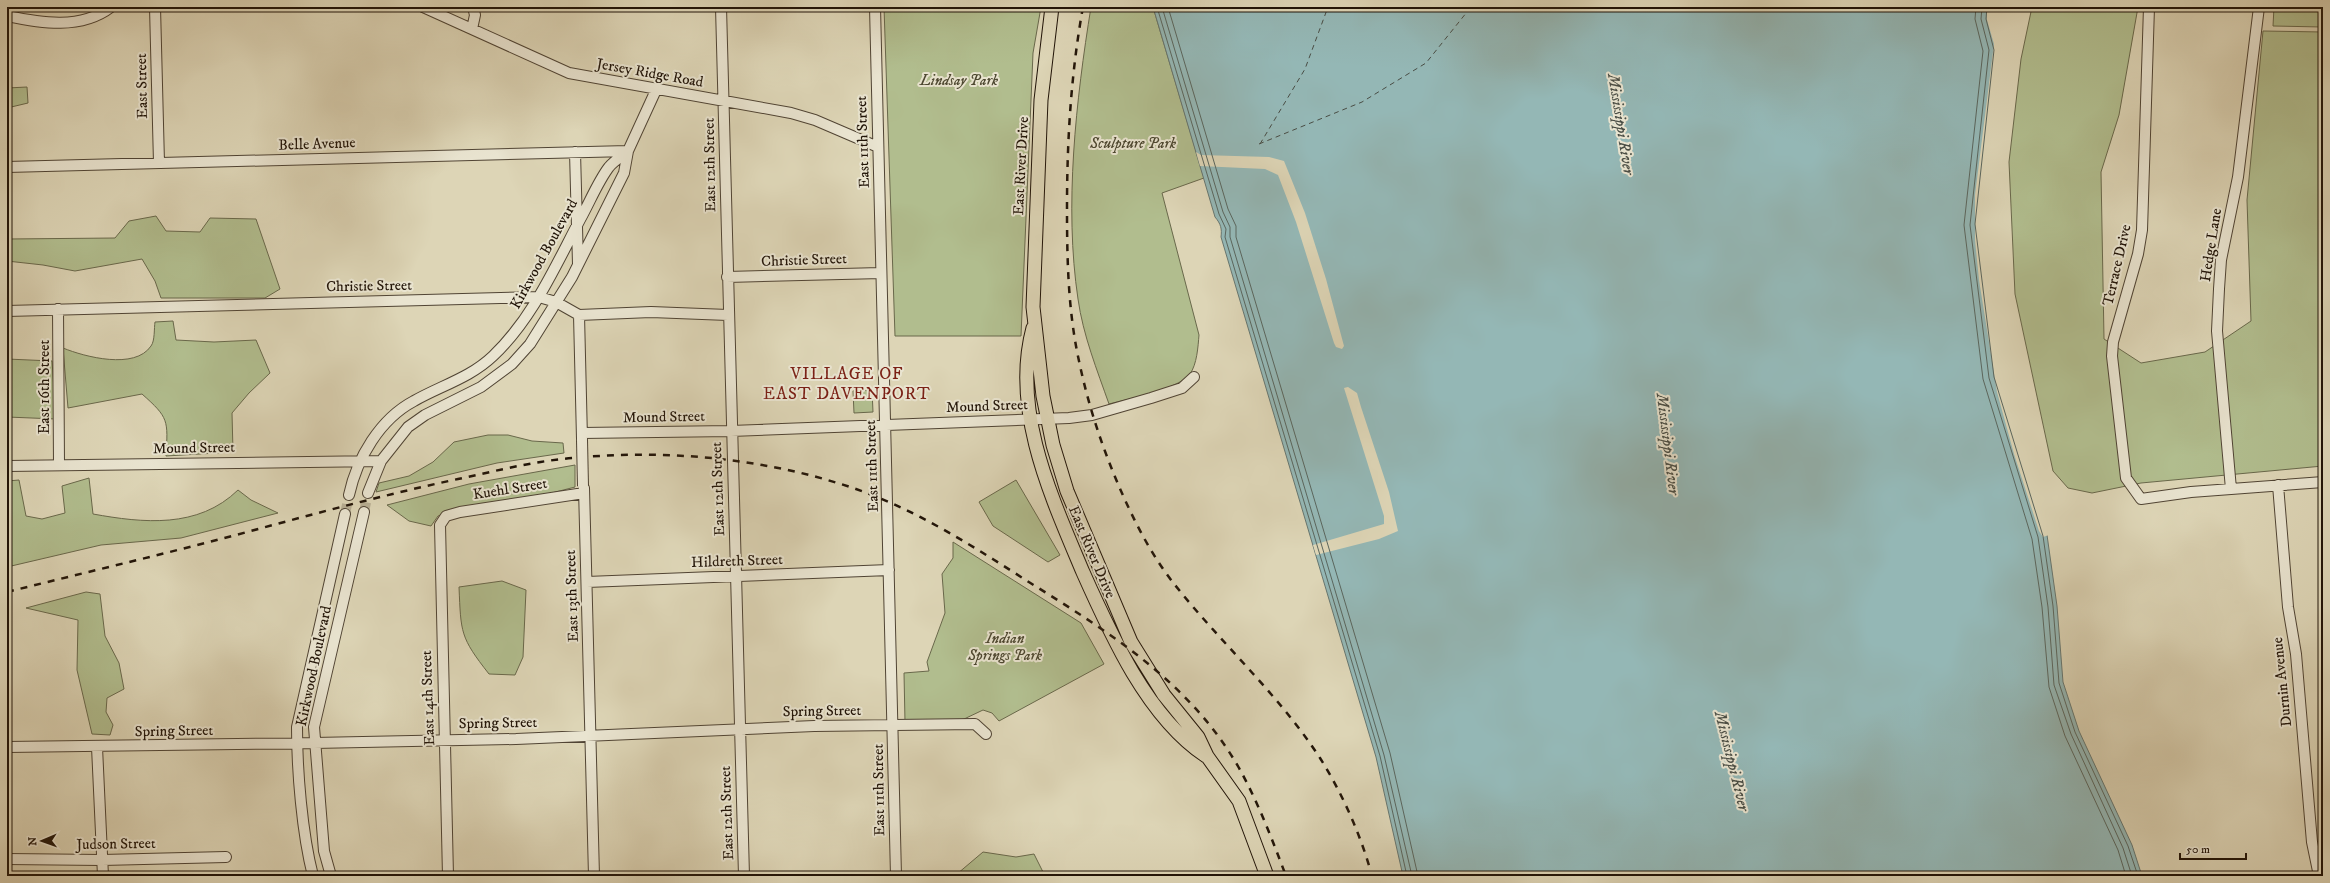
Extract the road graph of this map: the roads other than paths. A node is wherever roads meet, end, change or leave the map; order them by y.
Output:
1 (111, 7) edge
2 (155, 7) edge
3 (422, 7) edge
4 (473, 7) edge
5 (720, 7) edge
6 (875, 7) edge
7 (1052, 7) edge
8 (2149, 7) edge
9 (2259, 7) edge
10 (7, 16) edge
11 (472, 29) junction
12 (656, 90) junction
13 (724, 101) junction
14 (878, 147) junction
15 (628, 151) junction
16 (575, 152) junction
17 (159, 163) junction
18 (7, 167) edge
19 (576, 227) junction
20 (578, 266) junction
21 (882, 273) junction
22 (727, 277) junction
23 (539, 297) junction
24 (556, 302) junction
25 (58, 309) junction
26 (7, 311) edge
27 (579, 315) junction
28 (728, 315) junction
29 (1034, 326) junction
30 (1194, 377) dead end
31 (1047, 419) junction
32 (1031, 420) junction
33 (886, 425) junction
34 (731, 431) junction
35 (582, 436) junction
36 (360, 460) junction
37 (381, 461) junction
38 (59, 464) junction
39 (7, 466) edge
40 (2323, 482) edge
41 (2278, 485) junction
42 (584, 489) junction
43 (2231, 489) junction
44 (368, 493) tunnel mouth
45 (349, 495) tunnel mouth
46 (364, 512) tunnel mouth
47 (345, 514) tunnel mouth
48 (442, 519) joint
49 (889, 570) junction
50 (735, 576) junction
51 (587, 582) junction
52 (892, 725) junction
53 (740, 728) junction
54 (986, 734) dead end
55 (590, 735) junction
56 (444, 740) junction
57 (297, 744) junction
58 (314, 744) junction
59 (7, 747) edge
60 (97, 747) junction
61 (1207, 756) junction
62 (226, 857) dead end
63 (7, 859) edge
64 (102, 860) junction
65 (103, 876) edge
66 (313, 876) edge
67 (331, 876) edge
68 (448, 876) edge
69 (594, 876) edge
70 (744, 876) edge
71 (896, 876) edge
72 (1267, 876) edge
73 (2320, 876) edge

1 - 10 street
2 - 17 street, East Street
3 - 11 street, Jersey Ridge Road
4 - 11 street
5 - 13 street, East 12th Street
6 - 14 street, East 11th Street
7 - 29 main road, East River Drive
8 - 43 street, Terrace Drive
9 - 43 street, Hedge Lane
11 - 12 street, Jersey Ridge Road
12 - 13 street, Jersey Ridge Road
12 - 15 street, Kirkwood Boulevard
13 - 14 street, Jersey Ridge Road
13 - 22 street, East 12th Street
14 - 21 street, East 11th Street
15 - 16 street, Belle Avenue
15 - 19 street, Kirkwood Boulevard
15 - 20 street, Kirkwood Boulevard
16 - 17 street, Belle Avenue
16 - 19 street
17 - 18 street, Belle Avenue
19 - 20 street
19 - 23 street, Kirkwood Boulevard
20 - 24 street, Kirkwood Boulevard
21 - 22 street, Christie Street
21 - 33 street, East 11th Street
22 - 28 street, East 12th Street
23 - 24 street, Christie Street
23 - 25 street, Christie Street
23 - 36 street, Kirkwood Boulevard
24 - 27 street, Christie Street
24 - 37 street, Kirkwood Boulevard
25 - 26 street, Christie Street
25 - 38 street, East 16th Street
27 - 28 street
27 - 35 street, East 13th Street
28 - 34 street, East 12th Street
29 - 31 main road, East River Drive
29 - 32 main road, East River Drive
30 - 31 street, Mound Street
31 - 32 street, Mound Street
31 - 61 main road, East River Drive
32 - 33 street, Mound Street
32 - 61 main road, East River Drive
33 - 34 street, Mound Street
33 - 49 street, East 11th Street
34 - 35 street, Mound Street
34 - 50 street, East 12th Street
35 - 42 street, East 13th Street, bridge
36 - 37 street, Mound Street
36 - 38 street, Mound Street
36 - 45 street, Kirkwood Boulevard
37 - 44 street, Kirkwood Boulevard
38 - 39 street, Mound Street
40 - 41 street
41 - 43 street
41 - 73 street, Durnin Avenue
42 - 48 street, Kuehl Street
42 - 51 street, East 13th Street
46 - 58 street, Kirkwood Boulevard
47 - 57 street, Kirkwood Boulevard
48 - 56 street, East 14th Street
49 - 50 street, Hildreth Street
49 - 52 street, East 11th Street
50 - 51 street, Hildreth Street
50 - 53 street, East 12th Street
51 - 55 street, East 13th Street
52 - 53 street, Spring Street
52 - 54 street, Spring Street
52 - 71 street, East 11th Street
53 - 55 street, Spring Street
53 - 70 street, East 12th Street
55 - 56 street, Spring Street
55 - 69 street, East 13th Street
56 - 58 street, Spring Street
56 - 68 street, East 14th Street
57 - 58 street, Spring Street
57 - 60 street, Spring Street
57 - 66 street, Kirkwood Boulevard
58 - 67 street, Kirkwood Boulevard
59 - 60 street, Spring Street
60 - 64 street
61 - 72 main road, East River Drive
62 - 64 street, Judson Street
63 - 64 street, Judson Street
64 - 65 street

